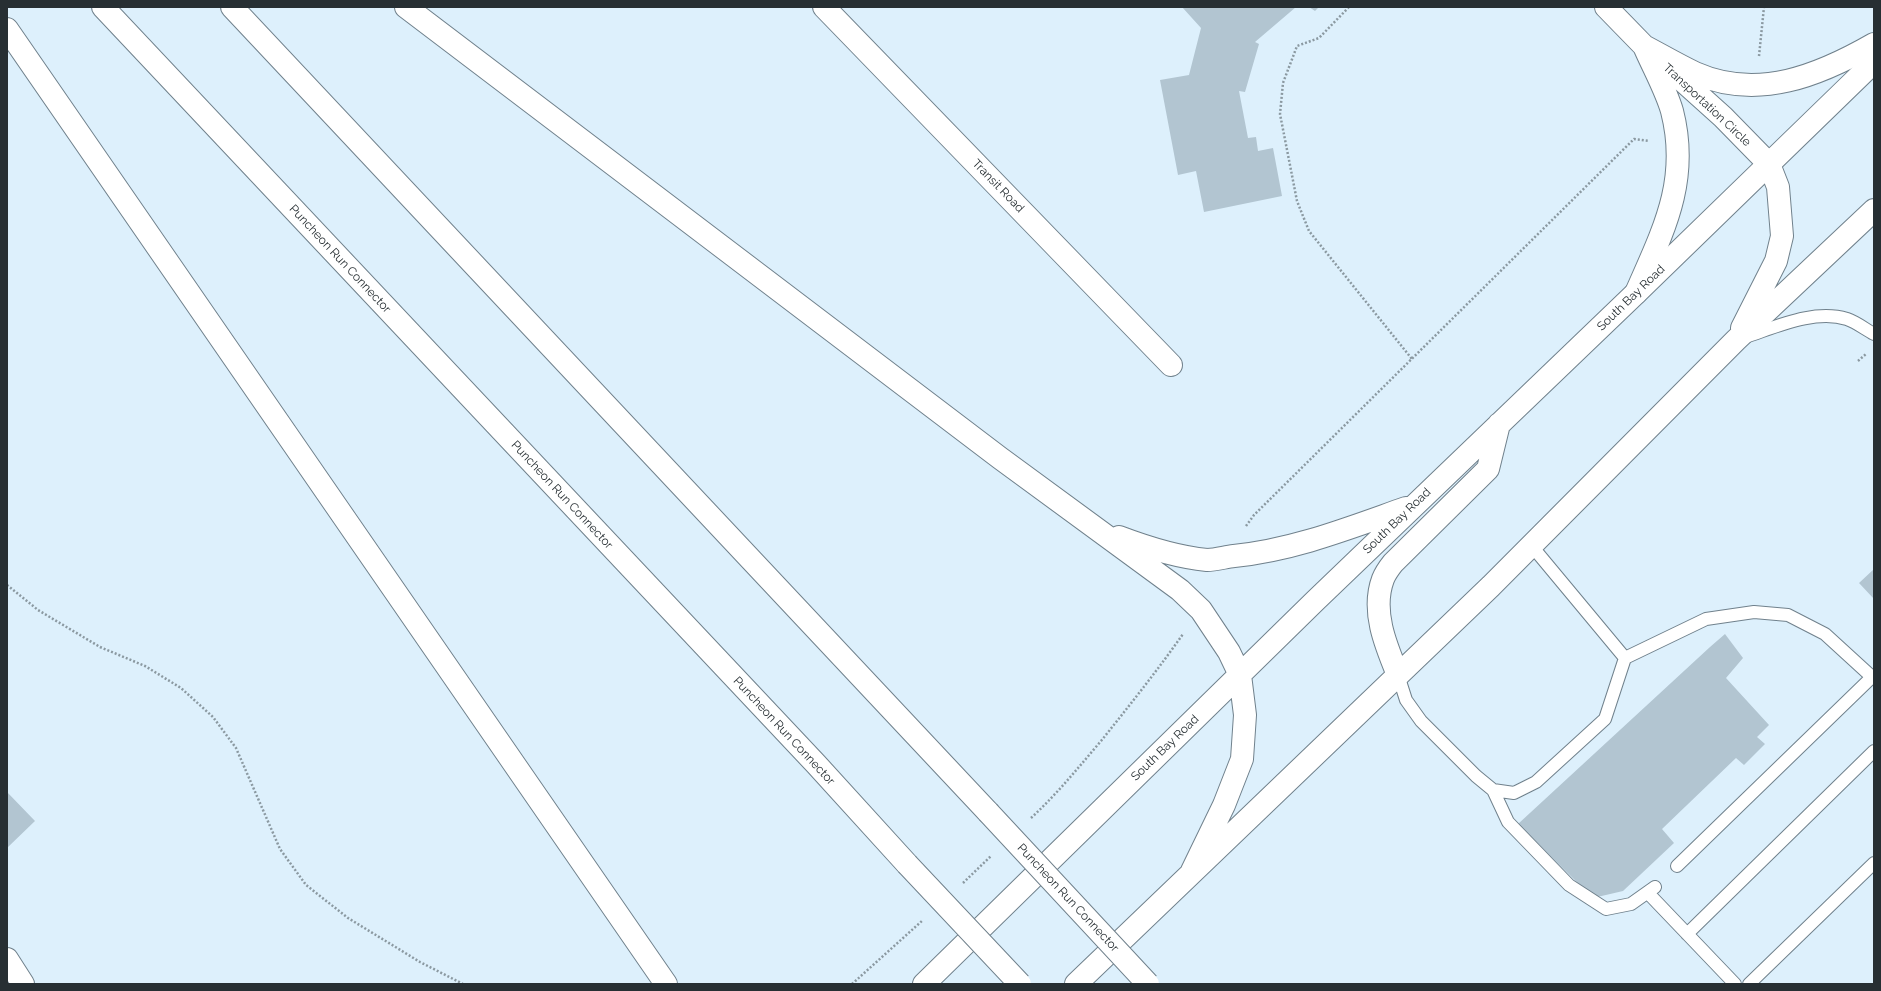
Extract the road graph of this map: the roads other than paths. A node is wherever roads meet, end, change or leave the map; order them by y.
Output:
1 (103, 7) edge
2 (232, 7) edge
3 (406, 7) edge
4 (824, 7) edge
5 (1606, 7) edge
6 (7, 29) edge
7 (1874, 44) edge
8 (1644, 46) junction
9 (1874, 62) edge
10 (1769, 164) junction
11 (1874, 210) edge
12 (1636, 293) junction
13 (1874, 334) edge
14 (1736, 340) junction
15 (1171, 365) dead end
16 (1499, 424) junction
17 (1414, 505) junction
18 (1097, 530) junction
19 (1531, 545) junction
20 (1625, 658) junction
21 (1240, 675) junction
22 (1398, 675) junction
23 (1873, 678) edge
24 (1874, 751) edge
25 (1494, 790) junction
26 (1874, 863) edge
27 (1677, 866) dead end
28 (1192, 871) junction
29 (1687, 934) junction
30 (7, 959) edge
31 (23, 984) edge
32 (666, 984) edge
33 (924, 984) edge
34 (1020, 984) edge
35 (1076, 984) edge
36 (1148, 984) edge
37 (1735, 984) edge
38 (1749, 984) edge

1 - 34 main road, Puncheon Run Connector, bridge
2 - 36 main road, Puncheon Run Connector, bridge
3 - 18 main road
4 - 15 main road, Transit Road
5 - 8 main road, Transportation Circle
6 - 32 main road
7 - 8 main road, Transportation Circle
8 - 10 main road, Transportation Circle
8 - 12 main road, Transportation Circle
9 - 10 main road, South Bay Road
10 - 12 main road, South Bay Road
10 - 14 main road
11 - 14 main road
12 - 16 main road, South Bay Road
13 - 14 lane
14 - 19 main road
16 - 17 main road, South Bay Road
16 - 22 main road
17 - 18 main road
17 - 21 main road, South Bay Road
18 - 21 main road
19 - 20 lane
19 - 22 main road
20 - 23 lane
20 - 25 lane
21 - 28 main road
21 - 33 main road, South Bay Road
22 - 25 lane
22 - 28 main road
23 - 27 lane
24 - 29 lane
25 - 29 lane
26 - 38 lane
28 - 35 main road
29 - 37 lane
30 - 31 main road

